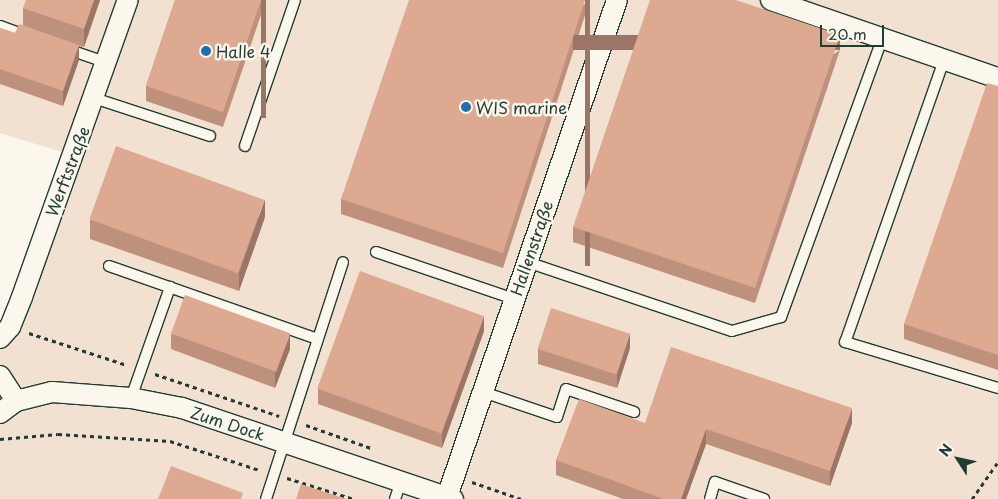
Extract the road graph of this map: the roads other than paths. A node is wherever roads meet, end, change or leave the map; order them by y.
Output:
1 (128, 0) edge
2 (295, 0) edge
3 (617, 0) edge
4 (771, 0) edge
5 (0, 26) edge
6 (36, 38) edge
7 (882, 39) junction
8 (54, 45) edge
9 (944, 60) junction
10 (108, 63) junction
11 (998, 78) edge
12 (94, 98) junction
13 (210, 136) dead end
14 (246, 146) dead end
15 (376, 252) dead end
16 (343, 262) dead end
17 (527, 262) junction
18 (109, 266) dead end
19 (170, 287) junction
20 (514, 299) junction
21 (5, 333) edge
22 (318, 339) junction
23 (0, 376) edge
24 (998, 388) edge
25 (482, 392) junction
26 (131, 398) junction
27 (16, 401) junction
28 (634, 412) dead end
29 (0, 413) edge
30 (287, 442) junction
31 (398, 490) edge
32 (450, 498) edge
33 (266, 499) edge
34 (710, 499) edge
35 (764, 499) edge

1 - 10 street, Werftstraße
2 - 14 lane
3 - 17 street, Hallenstraße
4 - 7 street
5 - 6 lane
7 - 9 street
7 - 17 lane
8 - 10 lane
9 - 11 street
9 - 24 lane
10 - 12 street, Werftstraße
12 - 13 lane
12 - 21 street, Werftstraße
15 - 20 lane
16 - 22 lane
17 - 20 street, Hallenstraße
18 - 19 lane
19 - 22 lane
19 - 26 lane
20 - 25 street, Hallenstraße
22 - 30 lane
23 - 27 street
25 - 28 lane
25 - 32 street, Hallenstraße
26 - 27 street, Zum Dock
26 - 30 street, Zum Dock
27 - 29 street, Zum Dock
30 - 31 street, Zum Dock
30 - 33 lane
31 - 32 street, Zum Dock
34 - 35 lane

